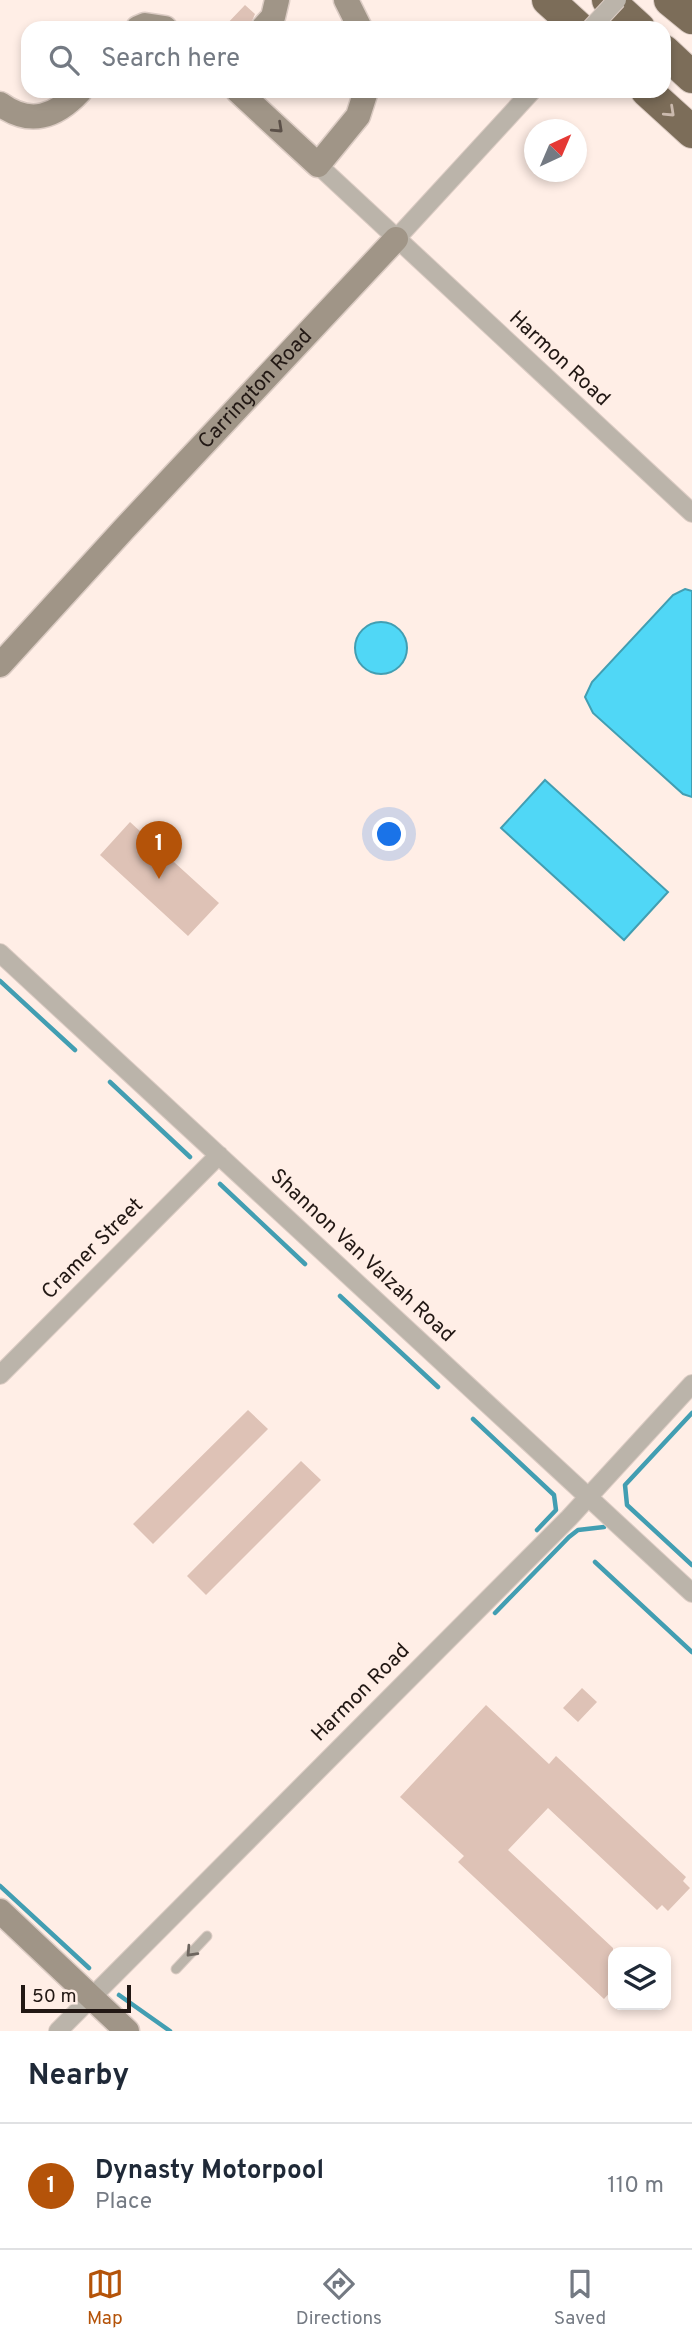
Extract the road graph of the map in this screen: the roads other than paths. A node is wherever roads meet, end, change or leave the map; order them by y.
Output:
1 (264, 0) edge
2 (277, 0) edge
3 (346, 0) edge
4 (608, 0) edge
5 (617, 0) edge
6 (670, 0) edge
7 (549, 2) edge
8 (692, 18) edge
9 (254, 21) edge
10 (269, 21) edge
11 (356, 21) edge
12 (571, 21) edge
13 (598, 21) edge
14 (631, 21) edge
15 (671, 58) edge
16 (692, 77) edge
17 (72, 98) edge
18 (245, 98) edge
19 (364, 98) edge
20 (525, 98) edge
21 (655, 98) edge
22 (0, 104) edge
23 (692, 132) edge
24 (318, 165) junction
25 (396, 239) junction
26 (692, 513) edge
27 (0, 665) edge
28 (0, 953) edge
29 (219, 1155) junction
30 (0, 1375) edge
31 (692, 1384) edge
32 (588, 1496) junction
33 (692, 1593) edge
34 (0, 1911) edge
35 (207, 1936) dead end
36 (176, 1969) dead end
37 (90, 1997) junction
38 (58, 2031) edge
39 (127, 2031) edge

1 - 9 street
2 - 10 street
3 - 11 street
4 - 14 highway
5 - 13 street, bridge
6 - 8 highway
7 - 12 highway
15 - 16 highway
17 - 22 street
18 -> 24 street
19 - 24 street
20 - 25 street, Carrington Road
21 -> 23 highway
24 - 25 street, Harmon Road
25 - 26 street, Harmon Road
25 - 27 street, Carrington Road
28 - 29 street, Shannon Van Valzah Road
29 - 30 street, Cramer Street
29 - 32 street, Shannon Van Valzah Road
31 - 32 street, Harmon Road
32 - 33 street, Shannon Van Valzah Road
32 - 37 street, Harmon Road
34 - 37 street
35 -> 36 lane
37 - 38 street, Harmon Road
37 - 39 street

